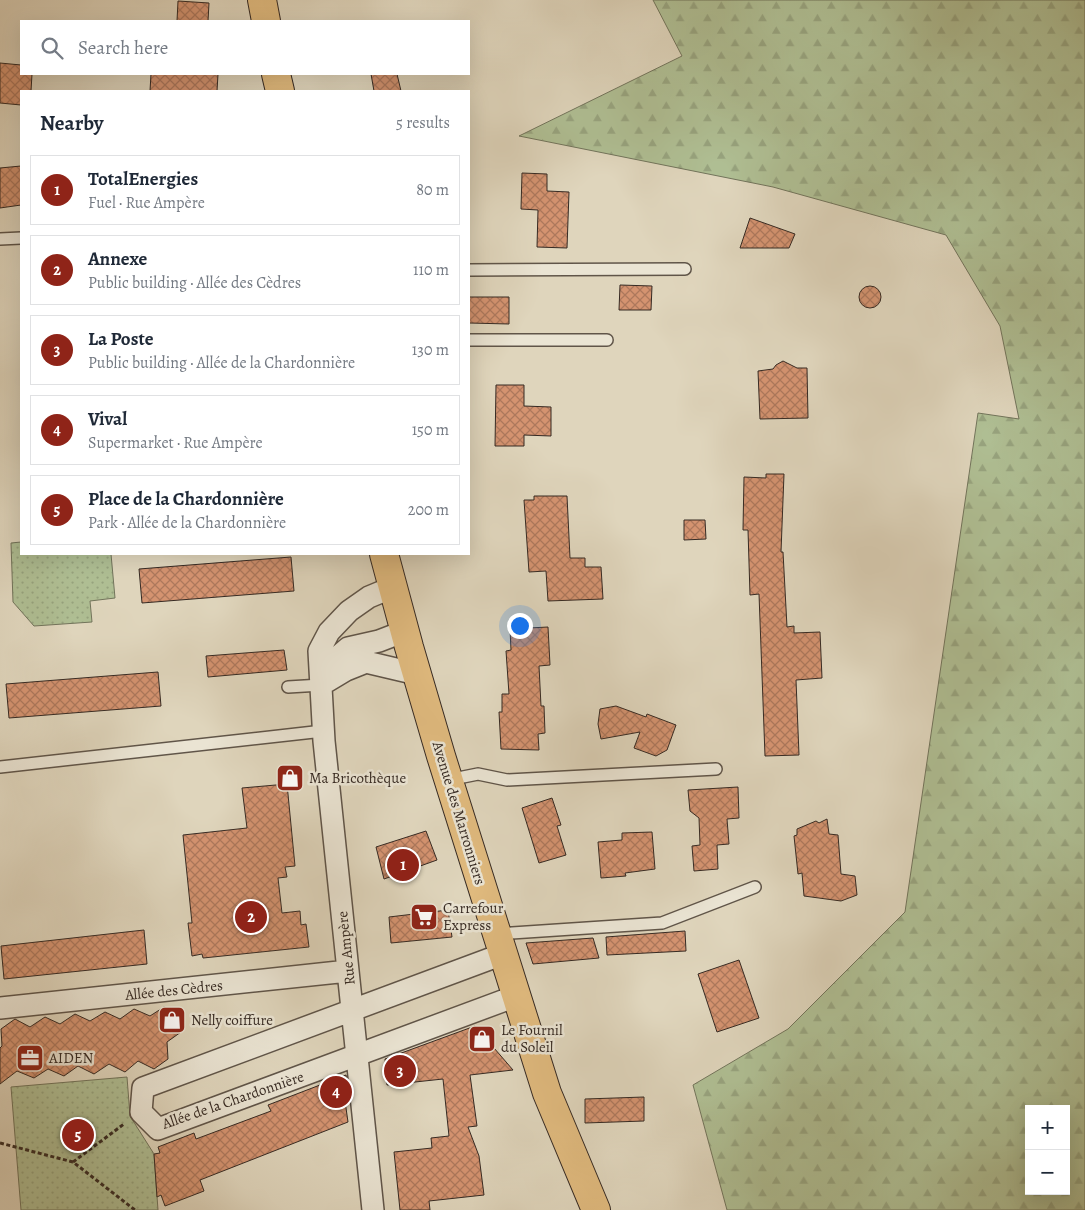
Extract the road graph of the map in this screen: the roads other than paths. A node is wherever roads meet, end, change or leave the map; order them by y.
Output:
1 (262, 0) edge
2 (266, 20) edge
3 (276, 75) edge
4 (280, 90) edge
5 (20, 238) edge
6 (0, 240) edge
7 (685, 269) dead end
8 (470, 270) edge
9 (470, 340) edge
10 (607, 340) dead end
11 (384, 555) edge
12 (393, 587) junction
13 (405, 631) junction
14 (417, 674) junction
15 (321, 685) junction
16 (288, 687) dead end
17 (323, 732) junction
18 (0, 768) edge
19 (716, 769) dead end
20 (448, 780) junction
21 (755, 888) dead end
22 (501, 944) junction
23 (348, 971) junction
24 (516, 996) junction
25 (0, 1008) edge
26 (352, 1010) junction
27 (357, 1056) junction
28 (373, 1210) edge
29 (596, 1210) edge

1 - 2 main road
3 - 4 main road
5 - 6 lane
7 - 8 lane
9 - 10 lane
11 - 12 main road, Avenue des Marronniers
12 - 13 main road, Avenue des Marronniers
12 - 15 street, Rue Ampère
13 - 14 main road, Avenue des Marronniers
13 - 15 street, Rue Ampère
14 - 15 street
14 - 20 main road, Avenue des Marronniers
15 - 16 lane
15 - 17 street, Rue Ampère
17 - 18 lane
17 - 23 street, Rue Ampère
19 - 20 lane
20 - 22 main road, Avenue des Marronniers
21 - 22 lane
22 - 24 main road, Avenue des Marronniers
22 - 26 street, Allée de la Chardonnière
23 - 25 street, Allée des Cèdres
23 - 26 street, Rue Ampère
24 - 27 street, Allée de la Chardonnière
24 - 29 main road, Avenue des Marronniers
26 - 27 street, Rue Ampère
26 - 27 street, Allée de la Chardonnière
27 - 28 street, Rue Ampère

